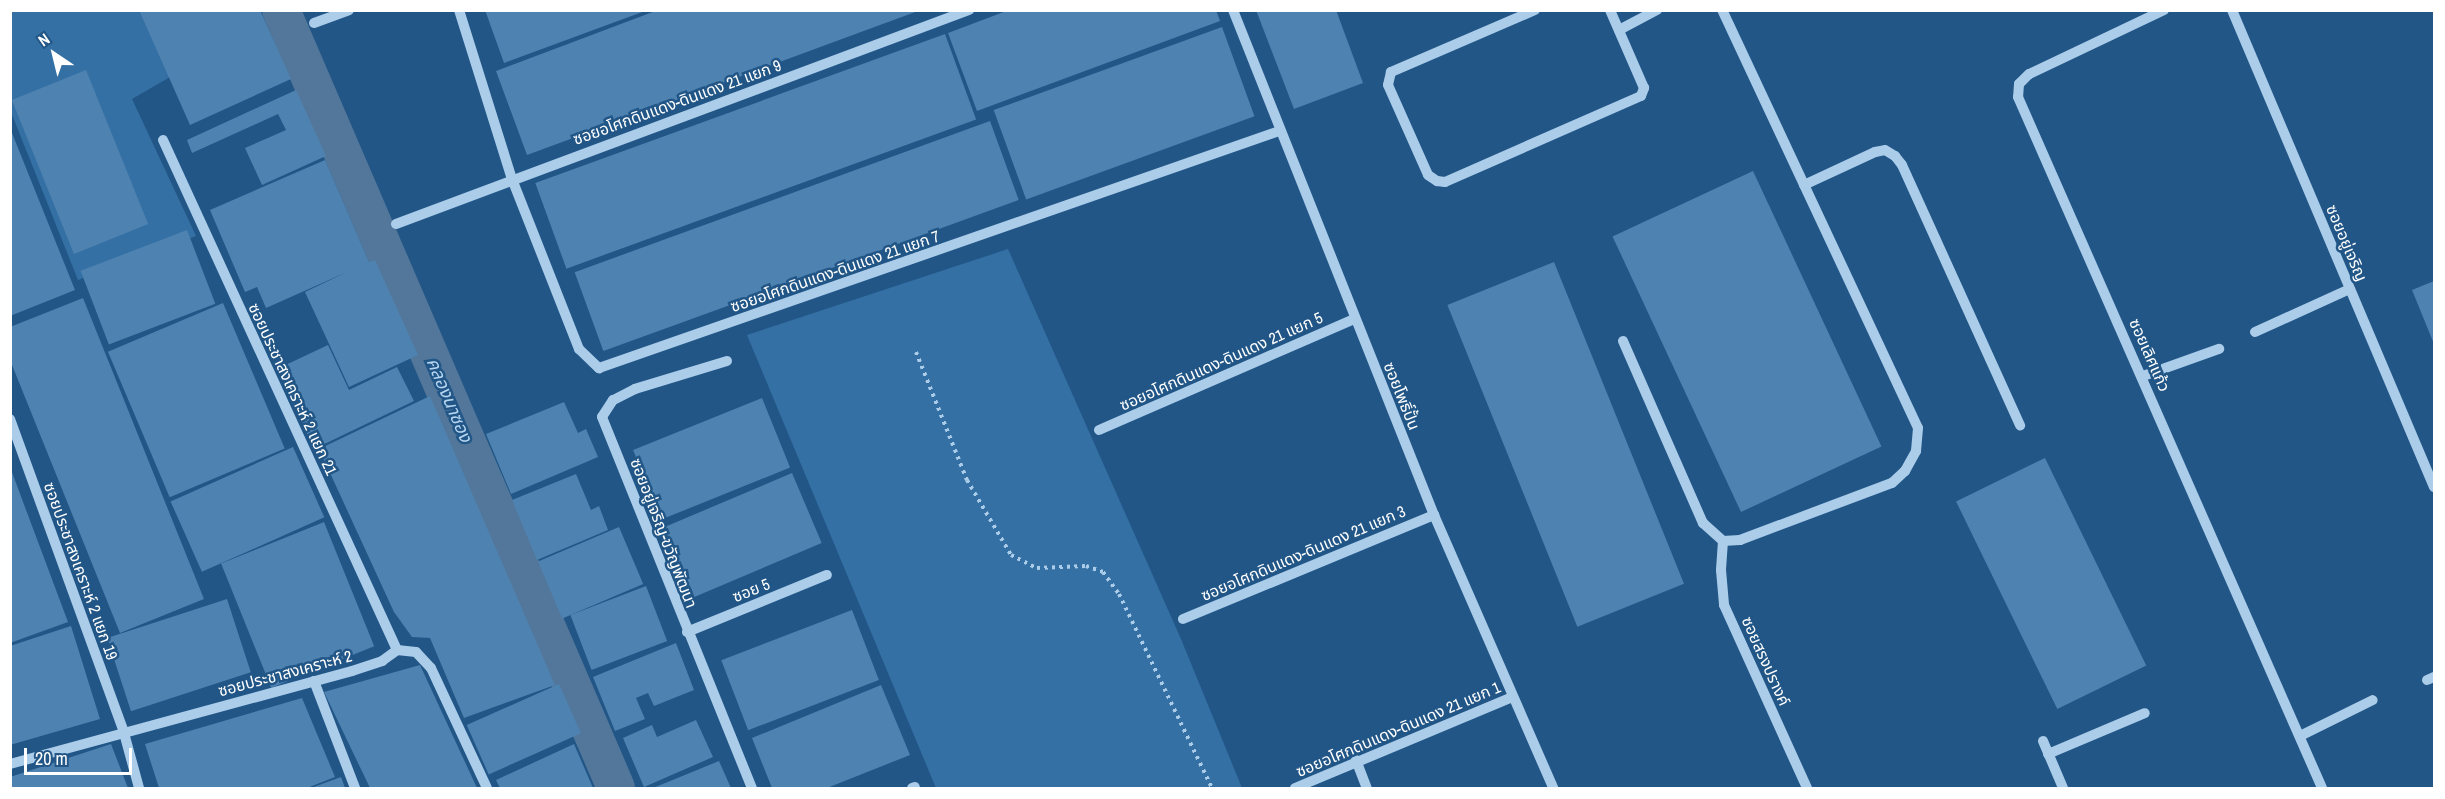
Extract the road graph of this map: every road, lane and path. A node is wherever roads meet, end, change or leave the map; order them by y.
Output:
1 (349, 10) edge
2 (459, 10) edge
3 (969, 10) edge
4 (1233, 10) edge
5 (1535, 10) edge
6 (1610, 10) edge
7 (1657, 10) edge
8 (1722, 10) edge
9 (2164, 10) edge
10 (2232, 10) edge
11 (314, 23) dead end
12 (1619, 30) junction
13 (1279, 131) junction
14 (163, 140) dead end
15 (512, 178) junction
16 (1804, 185) junction
17 (396, 224) dead end
18 (2350, 289) junction
19 (1354, 319) junction
20 (2255, 332) dead end
21 (1623, 341) dead end
22 (2219, 349) dead end
23 (916, 352) dead end
24 (727, 361) dead end
25 (2143, 376) junction
26 (10, 419) edge
27 (2020, 425) dead end
28 (1100, 430) dead end
29 (2434, 487) edge
30 (1434, 514) junction
31 (1724, 541) junction
32 (827, 576) dead end
33 (1183, 619) dead end
34 (687, 632) junction
35 (397, 650) junction
36 (314, 681) junction
37 (1513, 697) junction
38 (2373, 700) dead end
39 (2145, 713) dead end
40 (124, 733) junction
41 (2300, 736) junction
42 (2043, 741) dead end
43 (2048, 754) junction
44 (1356, 760) junction
45 (10, 764) edge
46 (139, 789) edge
47 (355, 789) edge
48 (487, 789) edge
49 (752, 789) edge
50 (1212, 789) edge
51 (1295, 789) edge
52 (1367, 789) edge
53 (1553, 789) edge
54 (1807, 789) edge
55 (2063, 789) edge
56 (2322, 789) edge

1 - 11 street
2 - 15 street
3 - 15 street, ซอยอโศกดินแดง-ดินแดง 21 แยก 9
4 - 13 street, ซอยโพธิ์ปั้น
5 - 12 street
6 - 12 street
7 - 12 street
8 - 16 street
9 - 25 street, ซอยเลิศแก้ว
10 - 18 street, ซอยอยู่เจริญ
13 - 15 street, ซอยอโศกดินแดง-ดินแดง 21 แยก 7
13 - 19 street, ซอยโพธิ์ปั้น
14 - 35 street, ซอยประชาสงเคราะห์ 2 แยก 21
15 - 17 street, ซอยอโศกดินแดง-ดินแดง 21 แยก 9
16 - 27 street
16 - 31 street
18 - 20 street
18 - 29 street, ซอยอยู่เจริญ
19 - 28 street, ซอยอโศกดินแดง-ดินแดง 21 แยก 5
19 - 30 street, ซอยโพธิ์ปั้น
21 - 31 street
22 - 25 street
23 - 50 path
24 - 34 street, ซอยอยู่เจริญ-ขวัญพัฒนา
25 - 41 street, ซอยเลิศแก้ว
26 - 40 street, ซอยประชาสงเคราะห์ 2 แยก 19
30 - 33 street, ซอยอโศกดินแดง-ดินแดง 21 แยก 3
30 - 37 street, ซอยโพธิ์ปั้น
31 - 54 street, ซอยสรงปรางค์
32 - 34 street, ซอย 5
34 - 49 street, ซอยอยู่เจริญ-ขวัญพัฒนา
35 - 36 street, ซอยประชาสงเคราะห์ 2
35 - 48 street
36 - 40 street, ซอยประชาสงเคราะห์ 2
36 - 47 street
37 - 44 street, ซอยอโศกดินแดง-ดินแดง 21 แยก 1
37 - 53 street, ซอยโพธิ์ปั้น
38 - 41 street
39 - 43 street
40 - 45 street, ซอยประชาสงเคราะห์ 2
40 - 46 street, ซอยประชาสงเคราะห์ 2 แยก 19
41 - 56 street, ซอยเลิศแก้ว
42 - 43 street
43 - 55 street
44 - 51 street, ซอยอโศกดินแดง-ดินแดง 21 แยก 1
44 - 52 street

